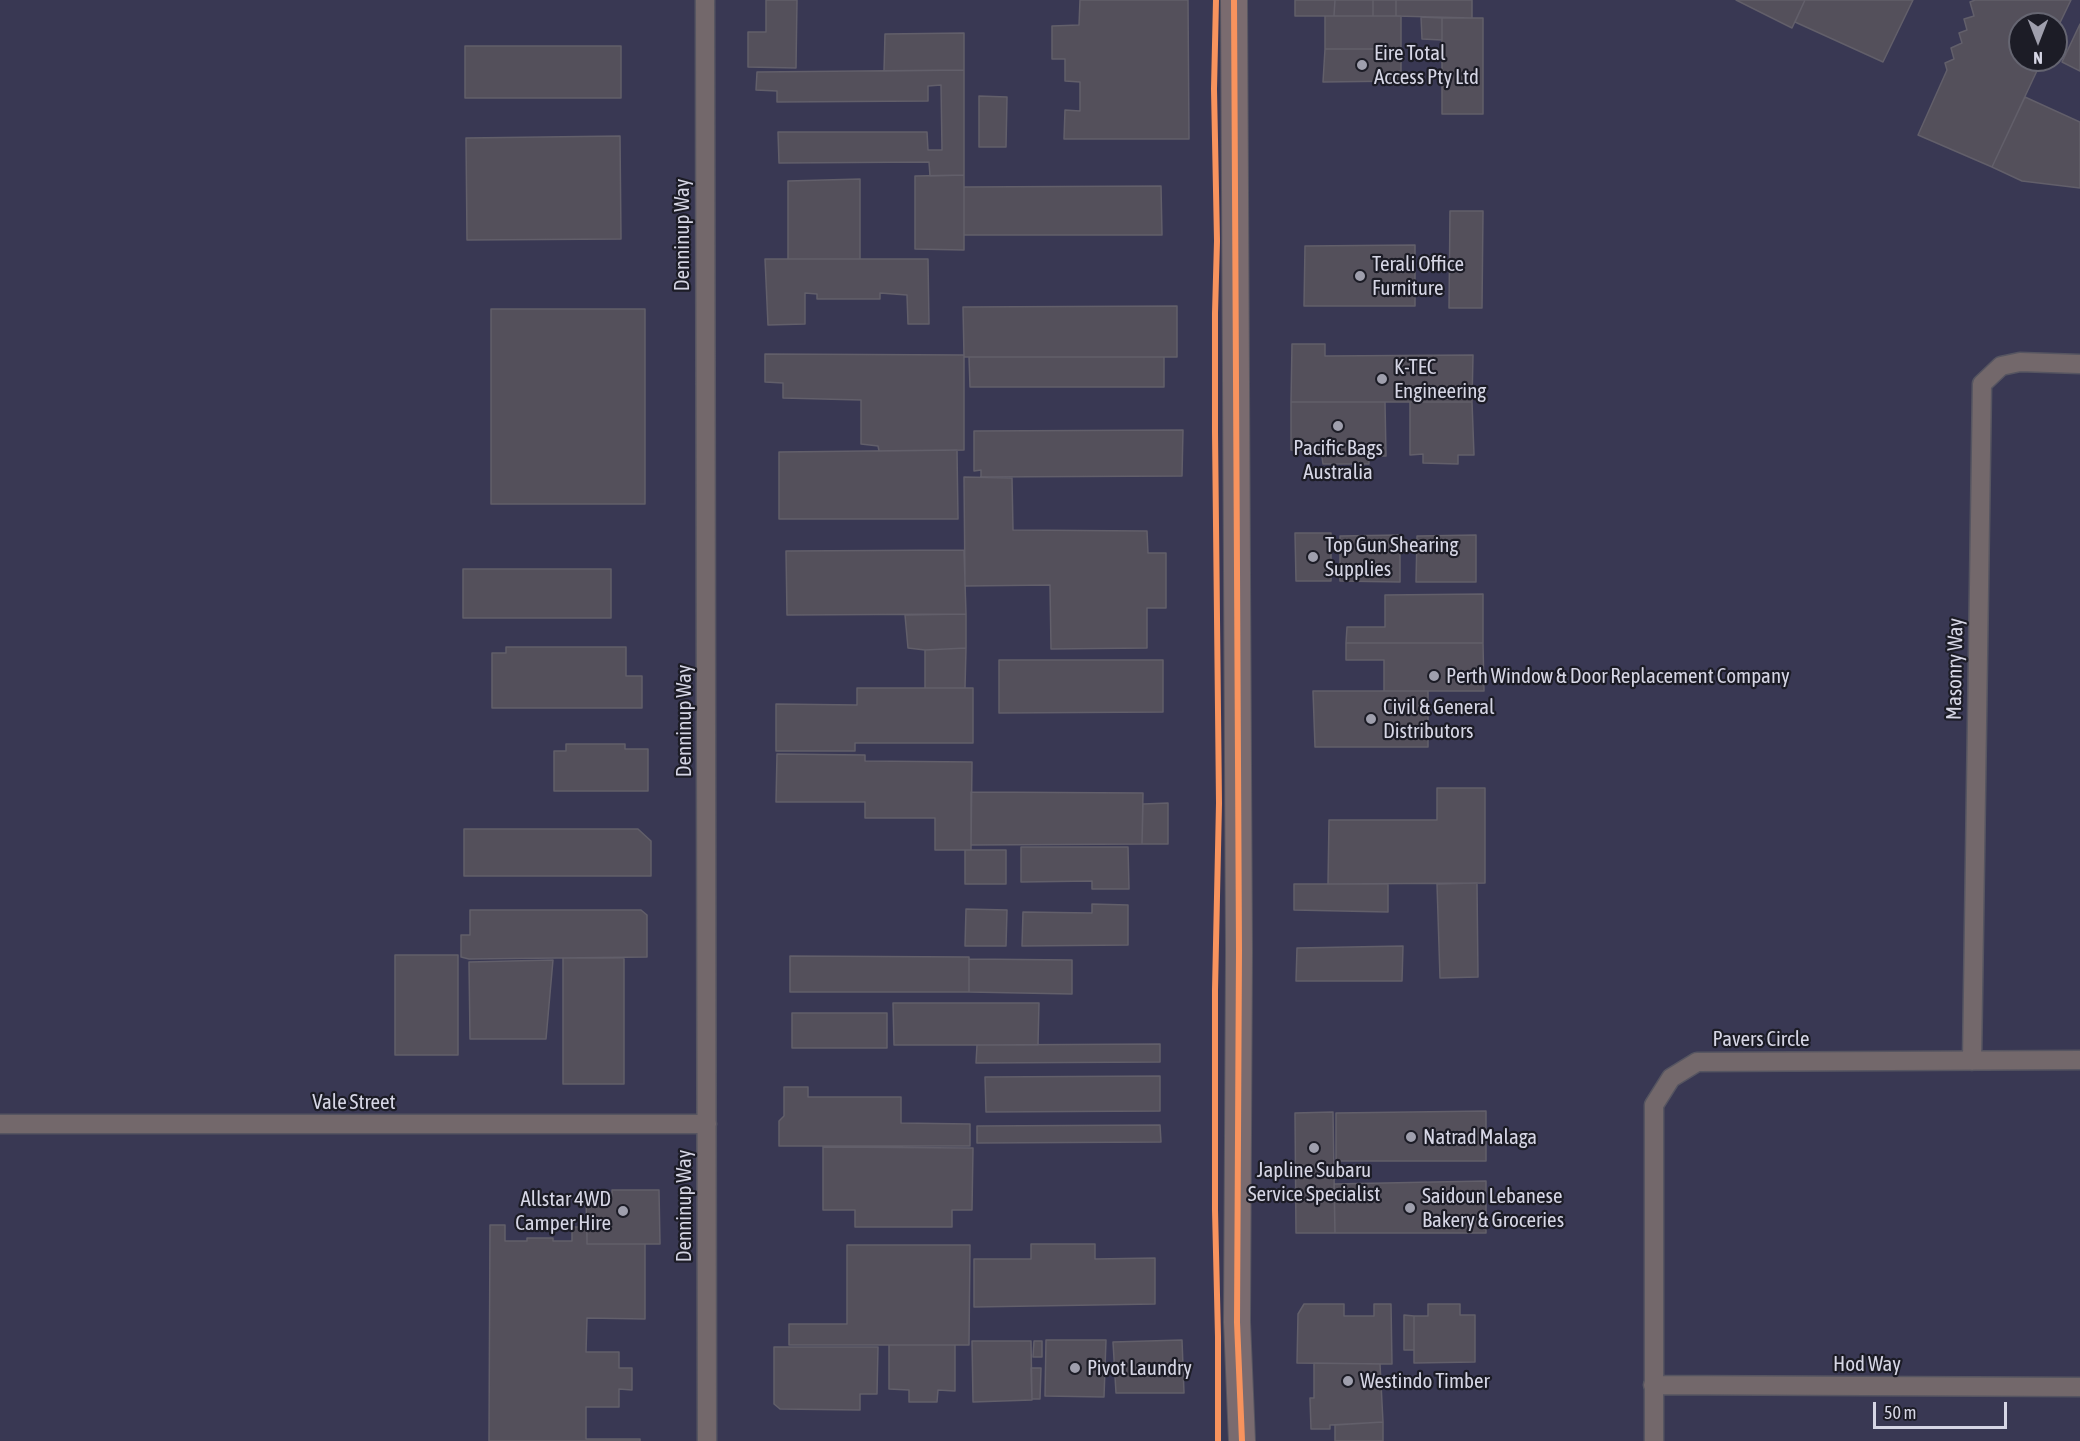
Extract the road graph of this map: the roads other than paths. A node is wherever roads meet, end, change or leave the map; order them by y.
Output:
1 (705, 0) edge
2 (1234, 0) edge
3 (2080, 364) edge
4 (1972, 1060) junction
5 (2080, 1060) edge
6 (0, 1124) edge
7 (707, 1124) junction
8 (1653, 1385) junction
9 (2080, 1387) edge
10 (707, 1441) edge
11 (1242, 1441) edge
12 (1654, 1441) edge

1 - 7 street, Denninup Way
2 - 11 street
3 - 4 street, Masonry Way
4 - 5 street, Pavers Circle
4 - 8 street, Pavers Circle
6 - 7 street, Vale Street
7 - 10 street, Denninup Way
8 - 9 street, Hod Way
8 - 12 street, Pavers Circle

